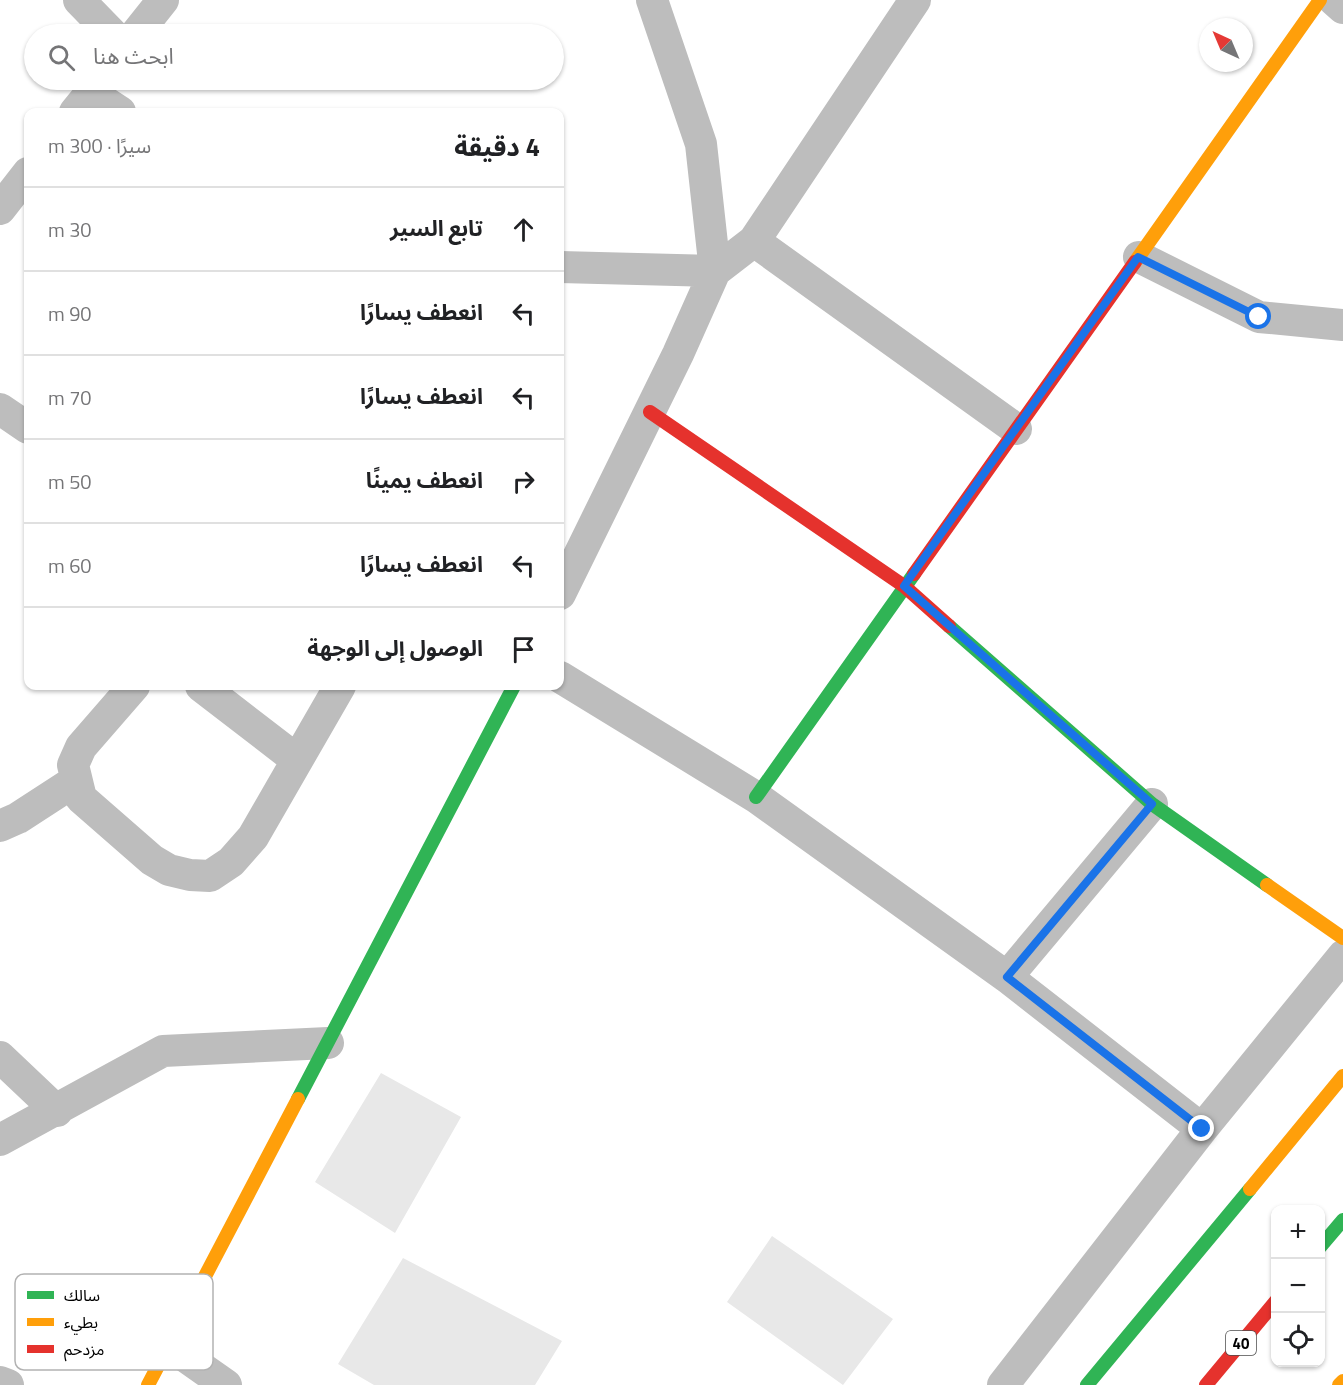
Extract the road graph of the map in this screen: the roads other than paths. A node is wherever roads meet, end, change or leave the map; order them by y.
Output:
1 (79, 0) edge
2 (163, 0) edge
3 (652, 0) edge
4 (915, 0) edge
5 (1320, 0) edge
6 (1334, 0) edge
7 (1343, 8) edge
8 (102, 24) edge
9 (144, 24) edge
10 (89, 95) edge
11 (113, 108) edge
12 (24, 178) edge
13 (0, 209) edge
14 (754, 241) junction
15 (1138, 257) junction
16 (564, 267) edge
17 (715, 271) junction
18 (1343, 325) edge
19 (0, 409) edge
20 (650, 412) junction
21 (24, 425) edge
22 (1016, 429) junction
23 (564, 586) edge
24 (904, 586) junction
25 (564, 679) edge
26 (131, 690) edge
27 (206, 690) edge
28 (338, 690) edge
29 (512, 690) edge
30 (297, 760) junction
31 (75, 781) junction
32 (756, 797) junction
33 (1152, 804) junction
34 (0, 826) edge
35 (1343, 938) edge
36 (1343, 956) edge
37 (1007, 977) junction
38 (328, 1042) junction
39 (0, 1057) edge
40 (1343, 1076) edge
41 (57, 1111) junction
42 (1202, 1129) junction
43 (0, 1140) edge
44 (1343, 1220) edge
45 (1325, 1241) edge
46 (206, 1274) edge
47 (1271, 1306) edge
48 (155, 1370) edge
49 (205, 1370) edge
50 (1343, 1381) edge
51 (0, 1382) edge
52 (8, 1385) edge
53 (147, 1385) edge
54 (226, 1385) edge
55 (1003, 1385) edge
56 (1087, 1385) edge
57 (1206, 1385) edge
58 (1339, 1385) edge

1 - 8 street
2 - 9 street
3 - 17 street
4 - 14 street
5 - 15 main road
6 - 7 street
10 - 11 street
12 - 13 street
14 - 17 street
14 - 22 street
15 - 18 street
15 - 22 main road
16 - 17 street
17 - 20 street
19 - 21 street
20 - 23 street
20 - 24 main road
22 - 24 main road
24 - 32 main road
24 - 33 main road
25 - 32 street
26 - 31 street
27 - 30 street
28 - 30 street
29 - 38 main road
30 - 31 street
31 - 34 street
32 - 37 street
33 - 35 main road
33 - 37 street
36 - 42 street
37 - 42 street
38 - 41 street
38 - 46 main road
39 - 41 street
40 - 56 main road
41 - 43 street
42 - 55 street
44 - 45 main road
47 - 57 main road, 40
48 - 53 main road
49 - 54 street
50 - 58 main road
51 - 52 street

